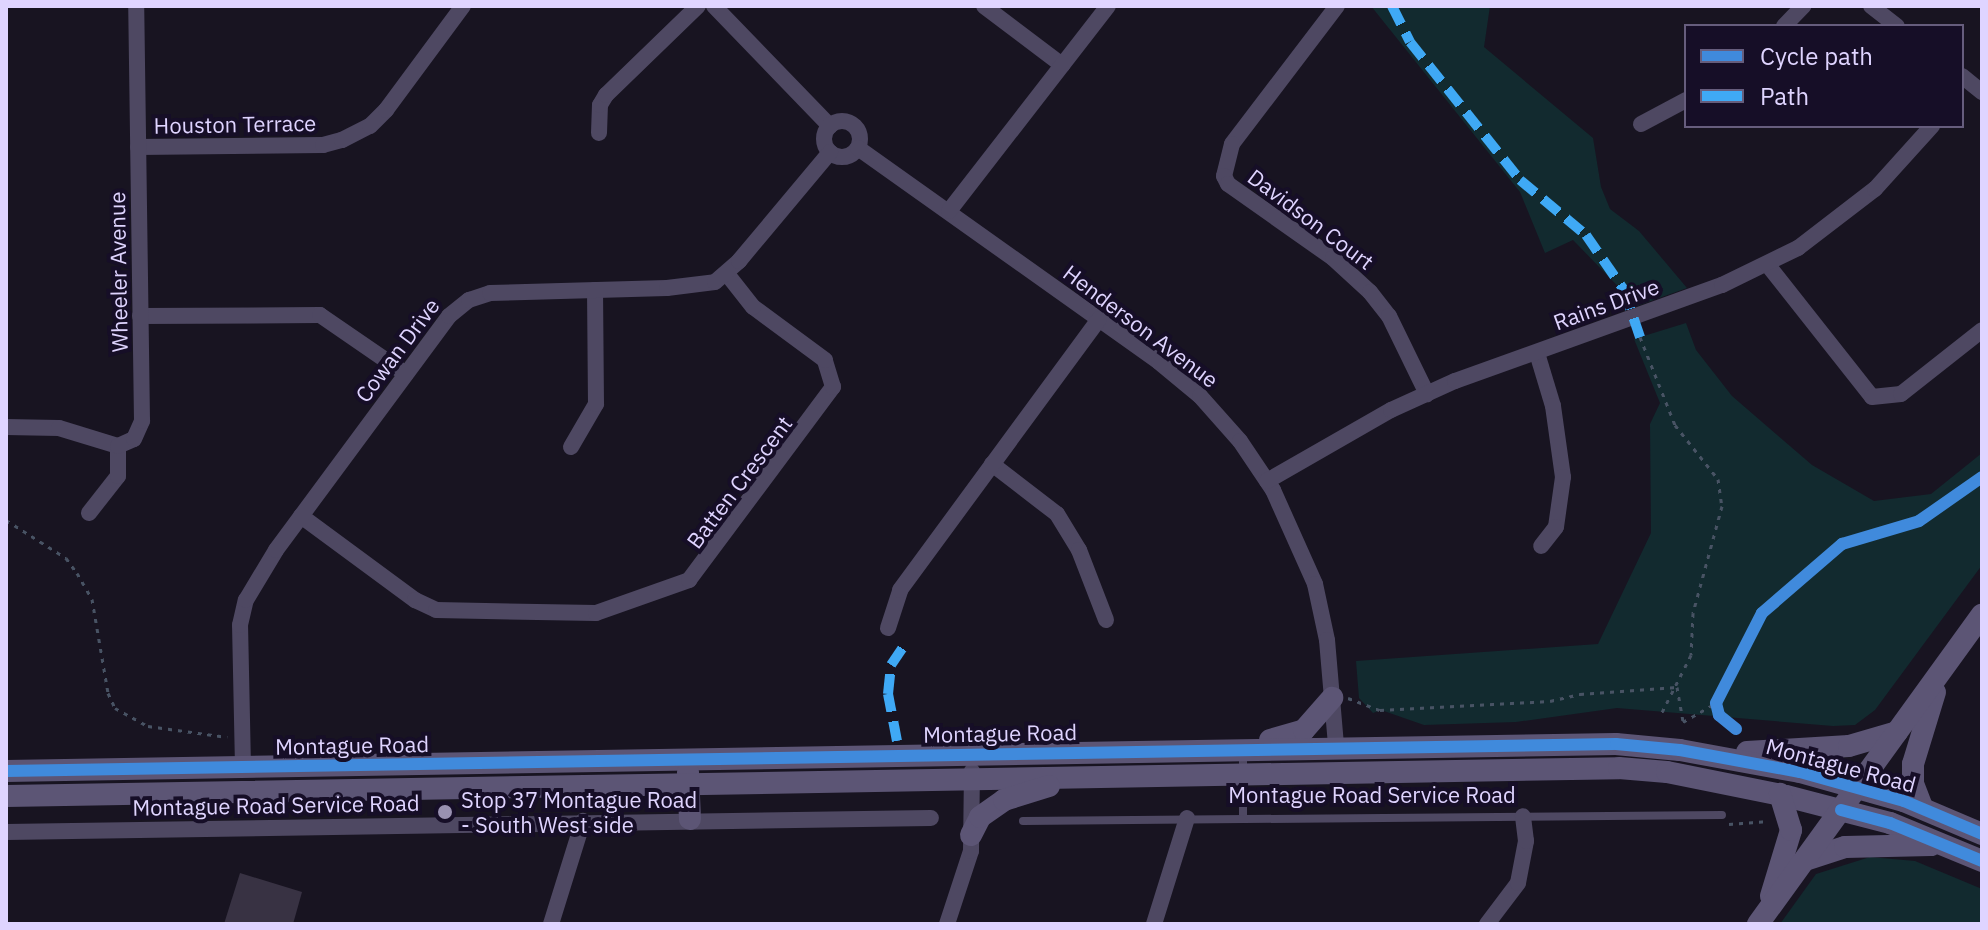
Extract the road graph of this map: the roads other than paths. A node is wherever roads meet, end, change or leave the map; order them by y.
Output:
1 (136, 6) edge
2 (463, 6) edge
3 (698, 6) edge
4 (714, 6) edge
5 (984, 6) edge
6 (1108, 6) edge
7 (1337, 6) edge
8 (1803, 6) edge
9 (1871, 6) edge
10 (1786, 24) edge
11 (1894, 24) edge
12 (1062, 65) junction
13 (1964, 81) edge
14 (1982, 92) edge
15 (1684, 101) edge
16 (1641, 124) dead end
17 (830, 126) junction
18 (1930, 128) edge
19 (599, 133) dead end
20 (138, 147) junction
21 (858, 148) junction
22 (830, 152) junction
23 (949, 211) junction
24 (1767, 264) junction
25 (727, 274) junction
26 (595, 290) junction
27 (140, 316) junction
28 (1099, 319) junction
29 (1982, 330) edge
30 (1537, 353) junction
31 (406, 374) junction
32 (1427, 394) junction
33 (6, 427) edge
34 (118, 446) junction
35 (571, 447) dead end
36 (992, 464) junction
37 (1267, 481) junction
38 (89, 513) dead end
39 (301, 516) junction
40 (1541, 546) dead end
41 (1982, 615) edge
42 (1106, 620) dead end
43 (888, 628) dead end
44 (1941, 671) junction
45 (1332, 698) junction
46 (1897, 732) junction
47 (1336, 746) junction
48 (1242, 748) junction
49 (971, 754) junction
50 (1706, 754) junction
51 (687, 759) junction
52 (243, 767) junction
53 (6, 771) edge
54 (1339, 773) junction
55 (1244, 774) junction
56 (1077, 778) junction
57 (972, 780) junction
58 (689, 784) junction
59 (1857, 788) junction
60 (244, 792) junction
61 (1780, 794) junction
62 (6, 796) edge
63 (1922, 807) junction
64 (1841, 810) junction
65 (1523, 816) junction
66 (1243, 817) junction
67 (931, 818) dead end
68 (1187, 818) junction
69 (690, 819) junction
70 (1721, 820) road end
71 (583, 821) junction
72 (1023, 821) dead end
73 (6, 832) edge
74 (1982, 834) edge
75 (971, 835) junction
76 (1948, 846) junction
77 (1805, 860) junction
78 (1982, 861) edge
79 (1761, 920) edge
80 (551, 924) edge
81 (947, 924) edge
82 (1154, 924) edge
83 (1487, 924) edge

1 - 20 street, Wheeler Avenue
2 - 20 street, Houston Terrace
3 - 19 street
4 - 17 street
5 - 12 street
6 - 12 street
7 - 32 street, Davidson Court
8 - 10 street
9 - 11 street
12 - 23 street
13 - 14 street
15 - 16 street
17 - 21 street
17 - 22 street
18 - 24 street, Rains Drive
20 - 27 street, Wheeler Avenue
21 - 22 street
21 - 23 street, Henderson Avenue
22 - 25 street
23 - 28 street, Henderson Avenue
24 - 29 street
24 - 30 street, Rains Drive
25 - 26 street, Cowan Drive
25 - 39 street, Batten Crescent
26 - 31 street, Cowan Drive
26 - 35 street
27 - 31 street
27 - 34 street, Wheeler Avenue
28 - 36 street
28 - 37 street, Henderson Avenue
30 - 32 street, Rains Drive
30 - 40 street
31 - 39 street, Cowan Drive
32 - 37 street, Rains Drive
33 - 34 street
34 - 38 street
36 - 42 street
36 - 43 street
37 - 45 street, Henderson Avenue
39 - 52 street, Cowan Drive
41 - 44 main road
44 - 46 main road
44 - 63 main road
45 - 47 street, Henderson Avenue
45 - 48 main road
46 - 50 main road
46 - 59 main road
47 - 48 main road, Montague Road
47 - 50 main road, Montague Road
47 - 54 main road
48 - 49 main road, Montague Road
48 - 55 lane
49 - 51 main road, Montague Road
49 - 57 street
50 - 59 main road, Montague Road
51 - 52 main road, Montague Road
51 - 58 main road
52 - 53 main road, Montague Road
52 - 60 main road
54 - 55 main road, Montague Road
54 - 61 main road, Montague Road
55 - 56 main road, Montague Road
55 - 66 lane
56 - 57 main road, Montague Road
56 - 75 main road
57 - 58 main road, Montague Road
57 - 75 street
58 - 60 main road, Montague Road
58 - 69 main road
59 - 63 main road, Montague Road
59 - 64 main road
60 - 62 main road, Montague Road
61 - 64 main road, Montague Road
61 - 79 main road
63 - 74 main road, Montague Road
64 - 76 main road, Montague Road
64 - 77 main road
65 - 66 lane, Montague Road Service Road
65 - 70 lane, Montague Road Service Road
65 - 83 street
66 - 68 lane, Montague Road Service Road
67 - 69 street, Montague Road Service Road
68 - 72 lane, Montague Road Service Road
68 - 82 street
69 - 71 street, Montague Road Service Road
71 - 73 street, Montague Road Service Road
71 - 80 street
75 - 81 street
76 - 77 main road
76 - 78 main road, Montague Road
77 - 79 main road

